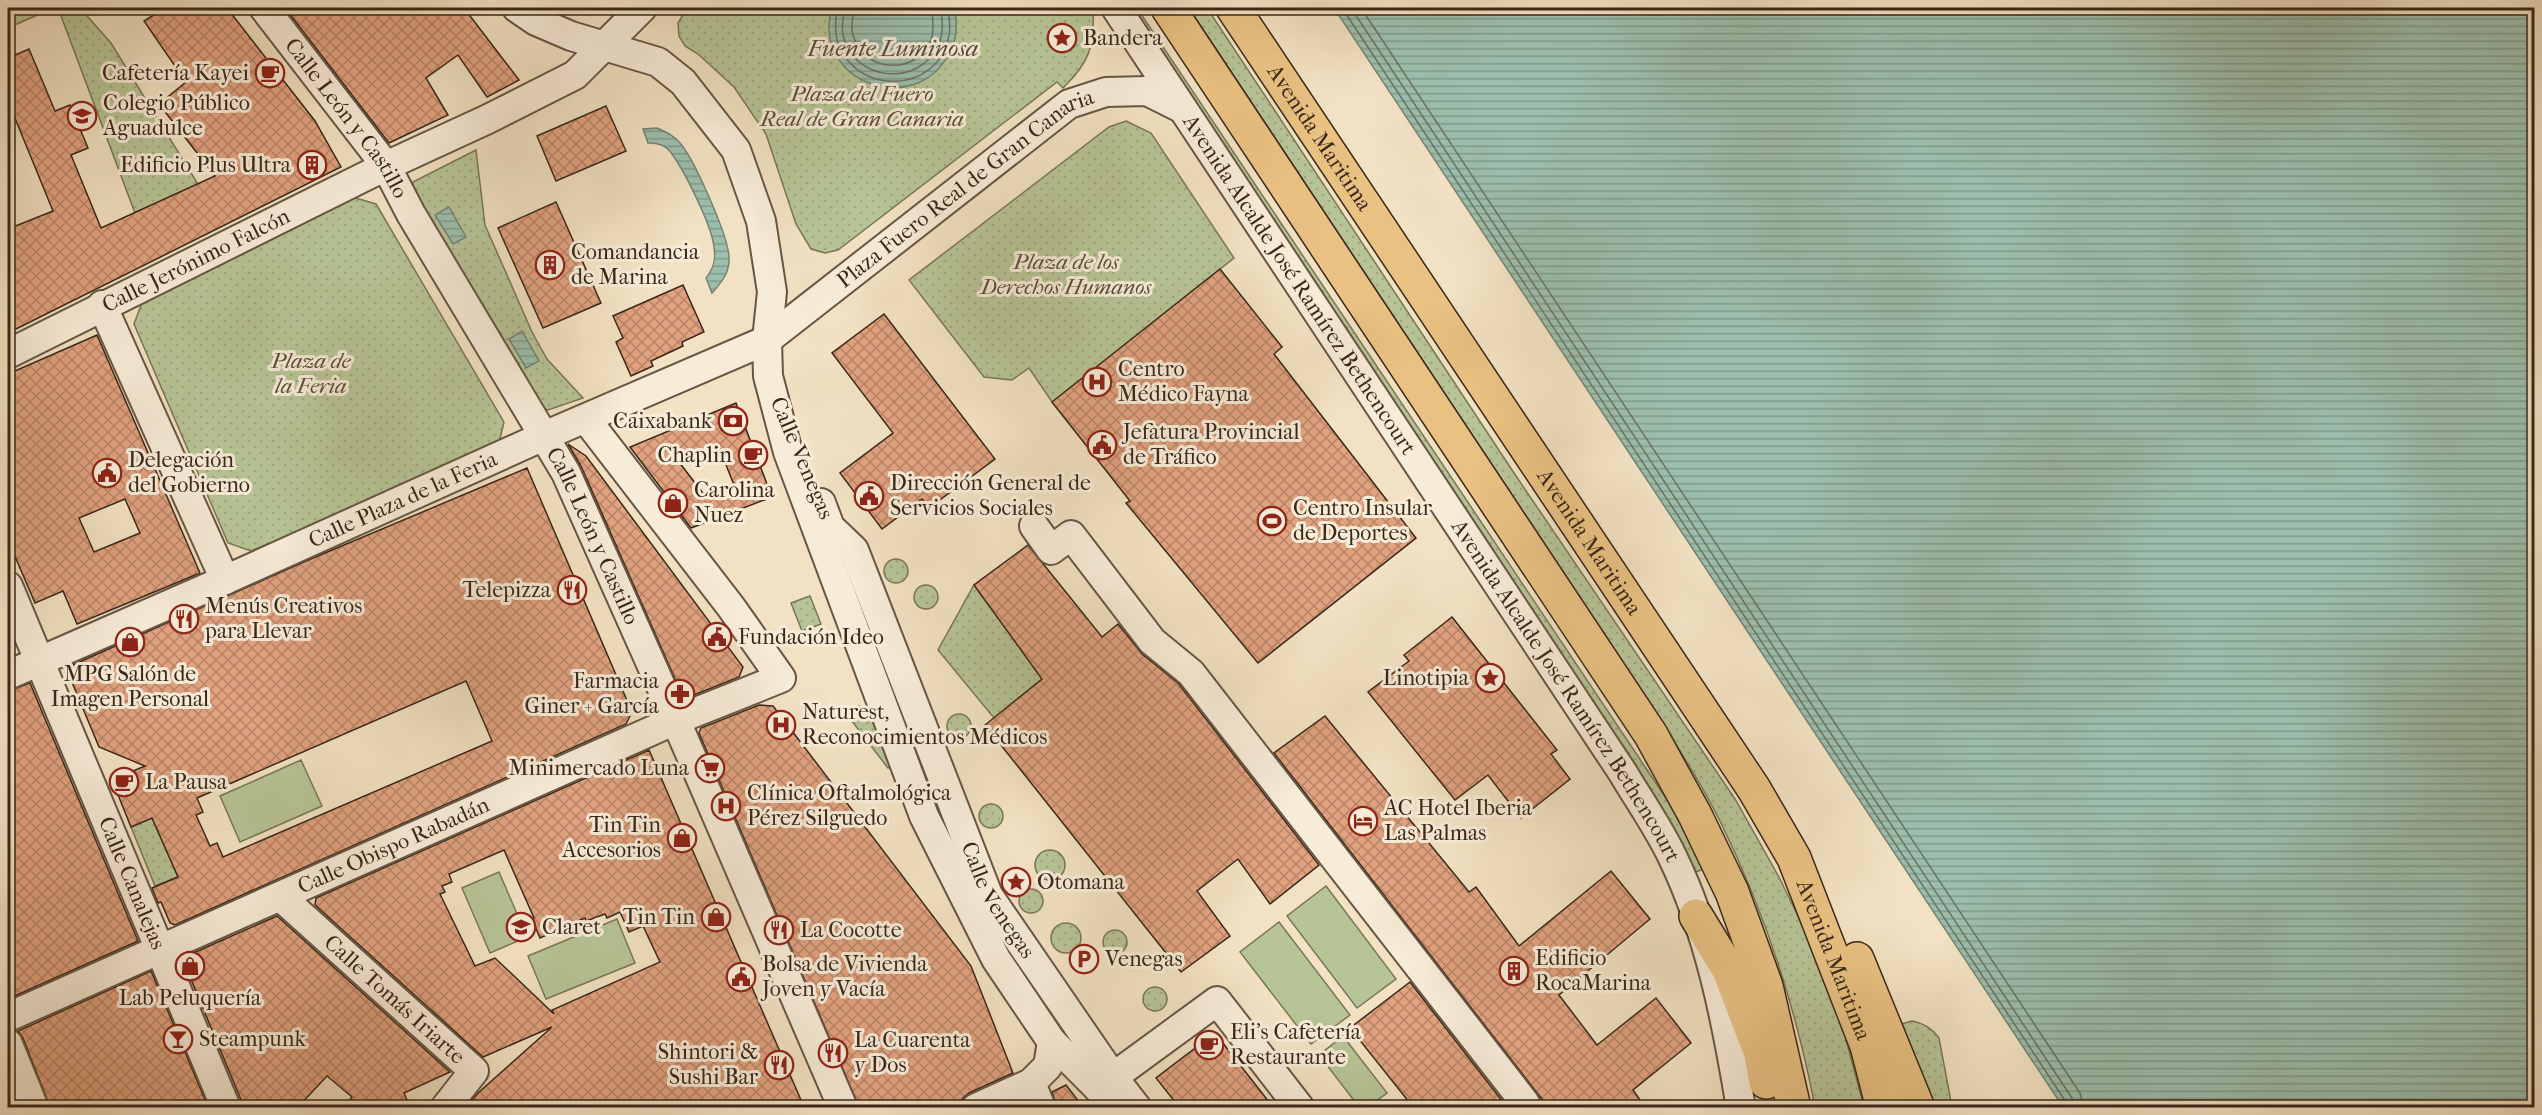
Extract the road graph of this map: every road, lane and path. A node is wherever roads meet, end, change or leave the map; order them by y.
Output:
1 (264, 8) edge
2 (517, 8) edge
3 (544, 8) edge
4 (642, 8) edge
5 (1116, 8) edge
6 (1168, 8) edge
7 (1233, 8) edge
8 (571, 36) junction
9 (602, 46) junction
10 (1181, 108) junction
11 (386, 166) junction
12 (102, 305) junction
13 (766, 340) junction
14 (8, 354) edge
15 (768, 376) junction
16 (586, 419) junction
17 (544, 436) junction
18 (1034, 526) dead end
19 (225, 580) junction
20 (8, 586) edge
21 (40, 660) junction
22 (8, 675) edge
23 (676, 720) junction
24 (1794, 858) junction
25 (280, 897) junction
26 (1696, 916) junction
27 (161, 948) junction
28 (8, 1017) edge
29 (1052, 1042) junction
30 (8, 1044) edge
31 (1109, 1091) edge
32 (1036, 1095) edge
33 (34, 1107) edge
34 (226, 1107) edge
35 (445, 1107) edge
36 (843, 1107) edge
37 (976, 1107) edge
38 (1137, 1107) edge
39 (1300, 1107) edge
40 (1520, 1107) edge
41 (1741, 1107) edge
42 (1771, 1107) edge
43 (1794, 1107) edge
44 (1883, 1107) edge
45 (1918, 1107) edge

1 - 11 street, Calle León y Castillo
2 - 8 street, Calle Venegas
3 - 8 street
4 - 9 street
5 - 10 street, Avenida Alcalde José Ramírez Bethencourt
6 - 43 highway
7 - 24 highway, Avenida Maritima
8 - 9 street, Calle Venegas
9 - 11 street
9 - 13 street, Calle Venegas
10 - 13 street, Plaza Fuero Real de Gran Canaria
10 - 26 street, Avenida Alcalde José Ramírez Bethencourt
11 - 12 street, Calle Jerónimo Falcón
11 - 17 street, Calle León y Castillo
12 - 14 street, Calle Jerónimo Falcón
12 - 19 street
13 - 15 street, Calle Venegas
13 - 16 street, Calle Plaza de la Feria
15 - 29 street, Calle Venegas
15 - 31 street, Calle Venegas
16 - 17 street, Calle Plaza de la Feria
16 - 23 street, Calle Obispo Rabadán
17 - 19 street, Calle Plaza de la Feria
17 - 23 street, Calle León y Castillo
18 - 40 street
19 - 21 street, Calle Plaza de la Feria
20 - 21 street, Calle Canalejas
21 - 22 street, Calle Plaza de la Feria
21 - 27 street, Calle Canalejas
23 - 25 street, Calle Obispo Rabadán
23 - 36 street, Calle León y Castillo
24 - 44 highway, Avenida Maritima
24 - 45 highway
25 - 27 street, Calle Obispo Rabadán
25 - 35 street, Calle Tomás Iriarte
26 - 41 street, Avenida Alcalde José Ramírez Bethencourt
26 - 42 highway
27 - 28 street, Calle Obispo Rabadán
27 - 34 street, Calle Canalejas
29 - 31 street, Calle Venegas
29 - 32 street
30 - 33 street
31 - 38 street, Calle Venegas
31 - 39 street
32 - 37 street

